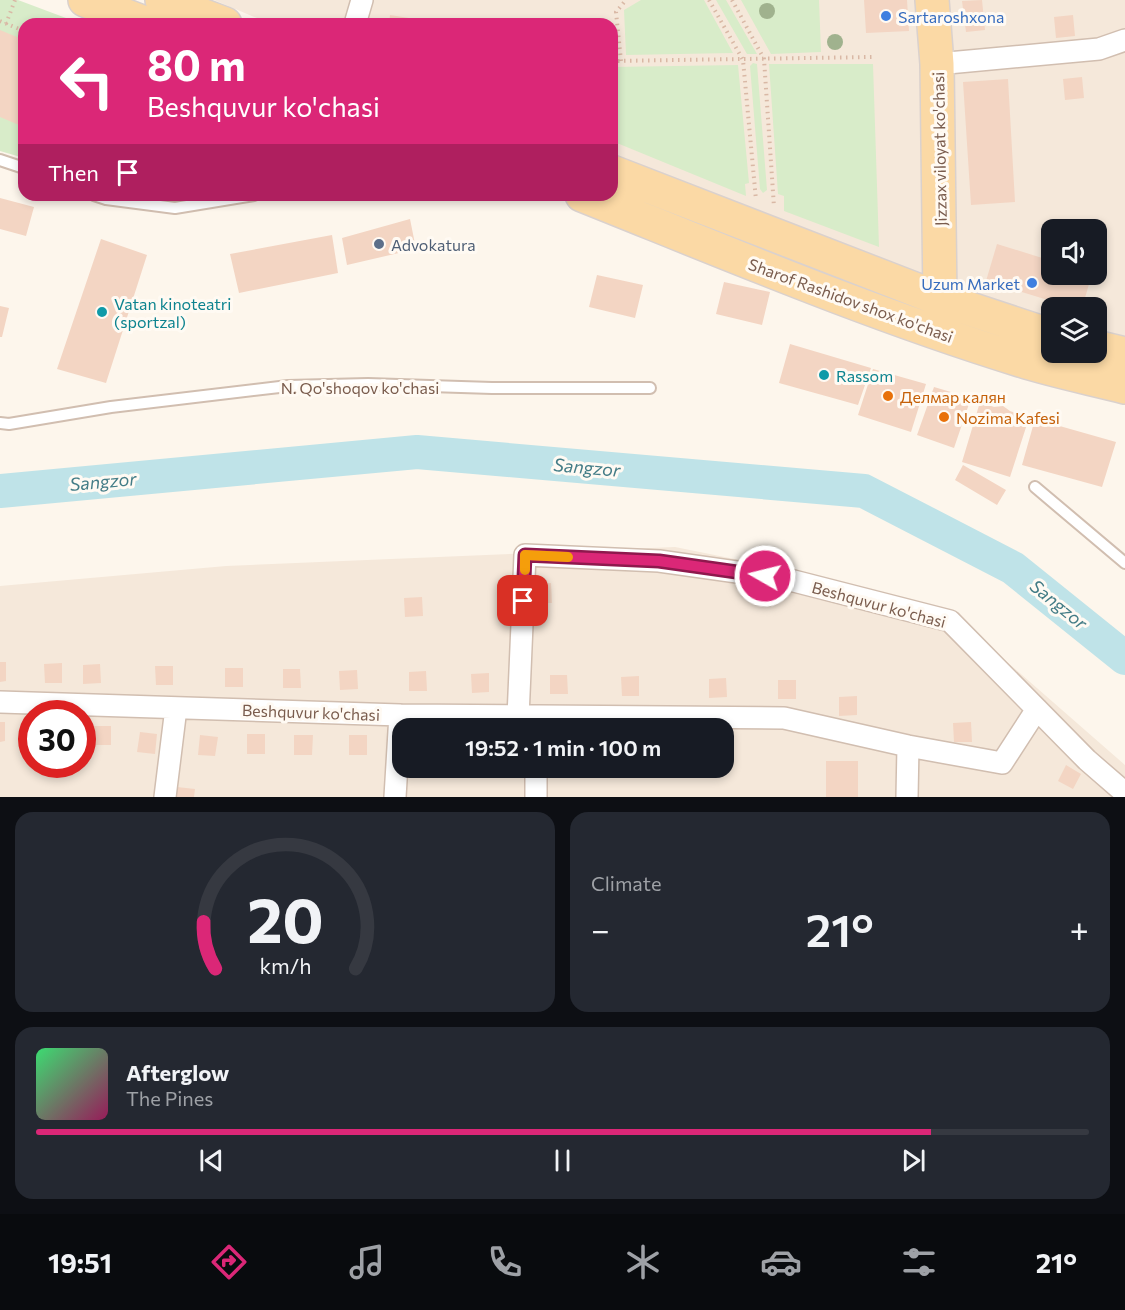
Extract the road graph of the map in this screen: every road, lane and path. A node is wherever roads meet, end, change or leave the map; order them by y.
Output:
1 (15, 0) edge
2 (85, 0) edge
3 (162, 0) edge
4 (362, 0) edge
5 (626, 0) edge
6 (710, 0) edge
7 (732, 0) edge
8 (933, 0) edge
9 (132, 18) edge
10 (209, 18) edge
11 (357, 18) edge
12 (617, 18) edge
13 (0, 21) edge
14 (6, 24) junction
15 (18, 29) edge
16 (618, 32) edge
17 (1125, 40) edge
18 (872, 57) dead end
19 (764, 59) junction
20 (743, 60) junction
21 (621, 61) joint
22 (937, 64) junction
23 (0, 160) edge
24 (18, 166) edge
25 (618, 174) edge
26 (121, 201) edge
27 (218, 201) edge
28 (597, 201) edge
29 (756, 204) dead end
30 (774, 211) dead end
31 (940, 299) junction
32 (1041, 332) edge
33 (1107, 350) edge
34 (1125, 354) edge
35 (1125, 387) edge
36 (650, 388) dead end
37 (0, 423) edge
38 (1035, 487) dead end
39 (1125, 563) edge
40 (0, 702) edge
41 (176, 708) junction
42 (1037, 709) junction
43 (400, 715) junction
44 (465, 718) edge
45 (530, 718) edge
46 (734, 719) edge
47 (908, 746) junction
48 (536, 778) edge
49 (1125, 793) edge
50 (165, 797) edge
51 (395, 797) edge
52 (536, 797) edge
53 (907, 797) edge

1 - 14 path
2 - 9 main road
3 - 10 main road
4 - 11 street
5 - 12 path
6 - 20 path
7 - 19 path
8 - 22 main road, Jizzax viloyat ko'chasi
13 - 14 path
14 - 15 path
16 - 21 path
17 - 22 street
18 - 19 path
19 - 20 path
19 - 30 path
20 - 21 path
20 - 29 path
22 - 31 main road, Jizzax viloyat ko'chasi
23 - 24 lane
25 - 31 main road, Sharof Rashidov shox ko'chasi
26 - 27 lane
28 - 35 main road, Sharof Rashidov shox ko'chasi
31 - 32 main road, Sharof Rashidov shox ko'chasi
33 - 34 main road
36 - 37 lane, N. Qo'shoqov ko'chasi
38 - 39 lane
40 - 41 street, Beshquvur ko'chasi
41 - 43 street, Beshquvur ko'chasi
41 - 50 street
42 - 45 street, Beshquvur ko'chasi
42 - 47 street, Beshquvur ko'chasi
42 - 49 street, Beshquvur ko'chasi
43 - 44 street, Beshquvur ko'chasi
43 - 51 street
46 - 47 street, Beshquvur ko'chasi
47 - 53 street
48 - 52 street

